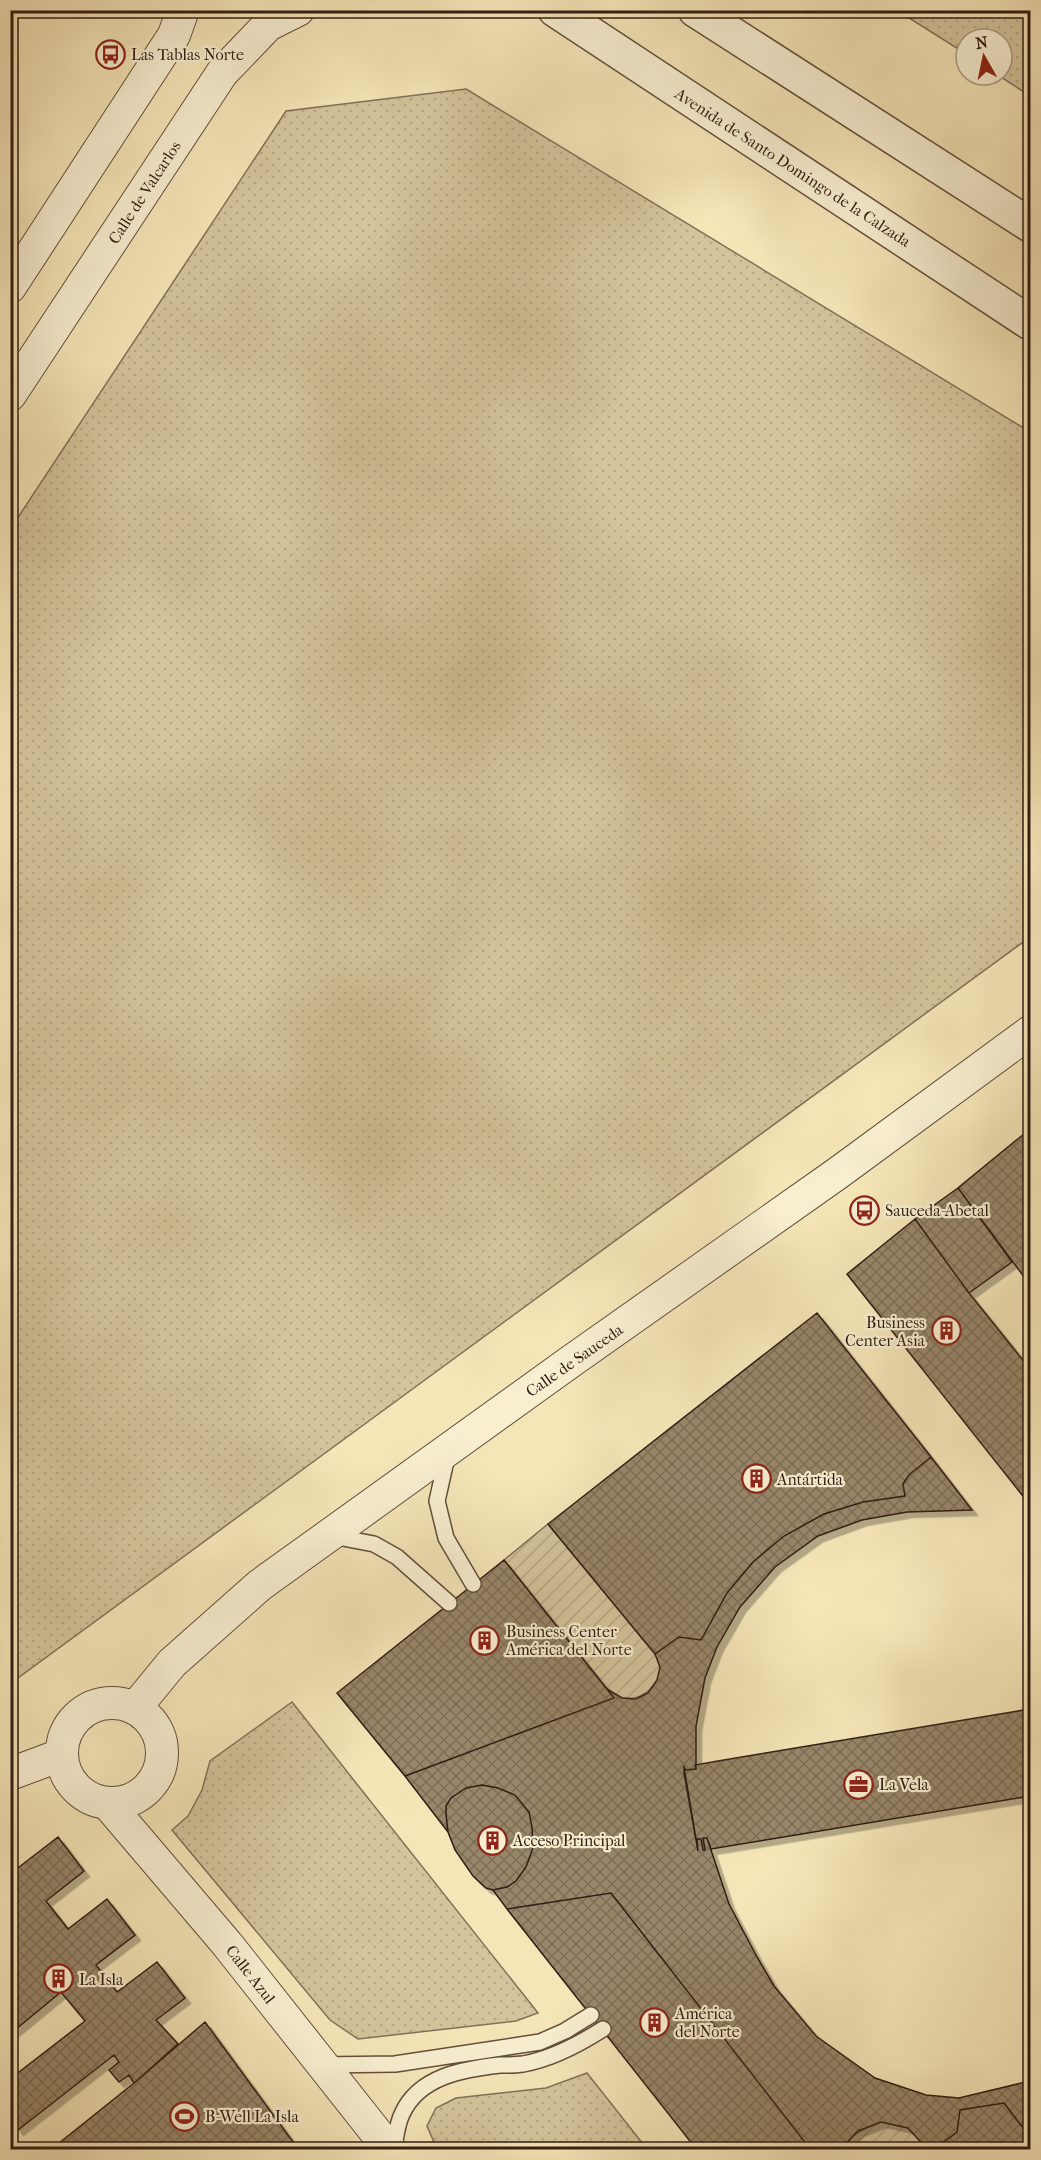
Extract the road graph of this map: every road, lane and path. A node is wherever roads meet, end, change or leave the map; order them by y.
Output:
1 (183, 10) edge
2 (298, 10) edge
3 (555, 10) edge
4 (694, 10) edge
5 (1030, 225) edge
6 (10, 287) edge
7 (1030, 323) edge
8 (10, 394) edge
9 (1030, 1032) edge
10 (448, 1450) junction
11 (329, 1536) junction
12 (473, 1584) dead end
13 (449, 1603) dead end
14 (135, 1708) junction
15 (61, 1755) junction
16 (10, 1774) edge
17 (107, 1803) junction
18 (591, 2015) dead end
19 (603, 2029) dead end
20 (322, 2065) junction
21 (392, 2150) edge

1 - 6 street
2 - 8 street, Calle de Valcarlos
3 - 7 street, Avenida de Santo Domingo de la Calzada
4 - 5 street
9 - 10 street, Calle de Sauceda
10 - 11 street, Calle de Sauceda
10 - 12 lane
11 - 13 lane
11 - 14 street, Calle de Sauceda
14 - 15 street
14 - 17 street
15 - 16 street
15 - 17 street
17 - 20 street, Calle Azul
18 - 20 lane
19 - 21 lane
20 - 21 street, Calle Azul

